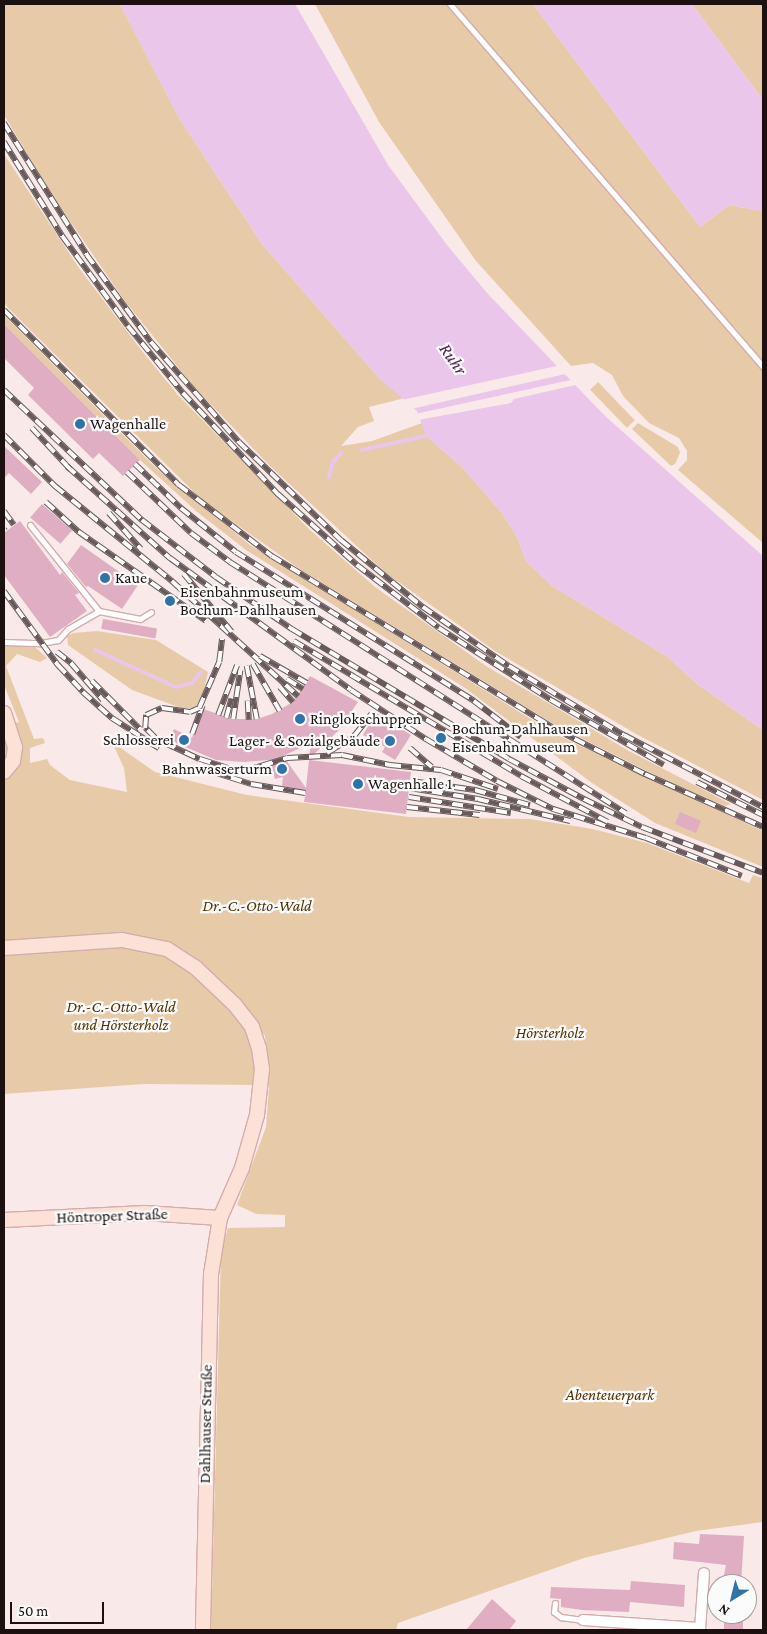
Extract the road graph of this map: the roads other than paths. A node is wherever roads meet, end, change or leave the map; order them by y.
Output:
1 (450, 4) edge
2 (763, 354) edge
3 (755, 356) junction
4 (763, 366) edge
5 (30, 525) dead end
6 (99, 611) junction
7 (151, 612) dead end
8 (4, 642) edge
9 (4, 713) edge
10 (4, 772) edge
11 (4, 948) edge
12 (220, 1218) junction
13 (4, 1220) edge
14 (704, 1573) dead end
15 (554, 1603) dead end
16 (583, 1620) joint
17 (700, 1629) edge
18 (203, 1630) edge

1 - 3 lane
2 - 3 lane
3 - 4 lane
5 - 6 lane
6 - 7 lane
6 - 8 lane
9 - 10 street
11 - 12 street, Dahlhauser Straße
12 - 13 street, Höntroper Straße
12 - 18 street, Dahlhauser Straße
14 - 17 street
15 - 16 lane
16 - 17 street

